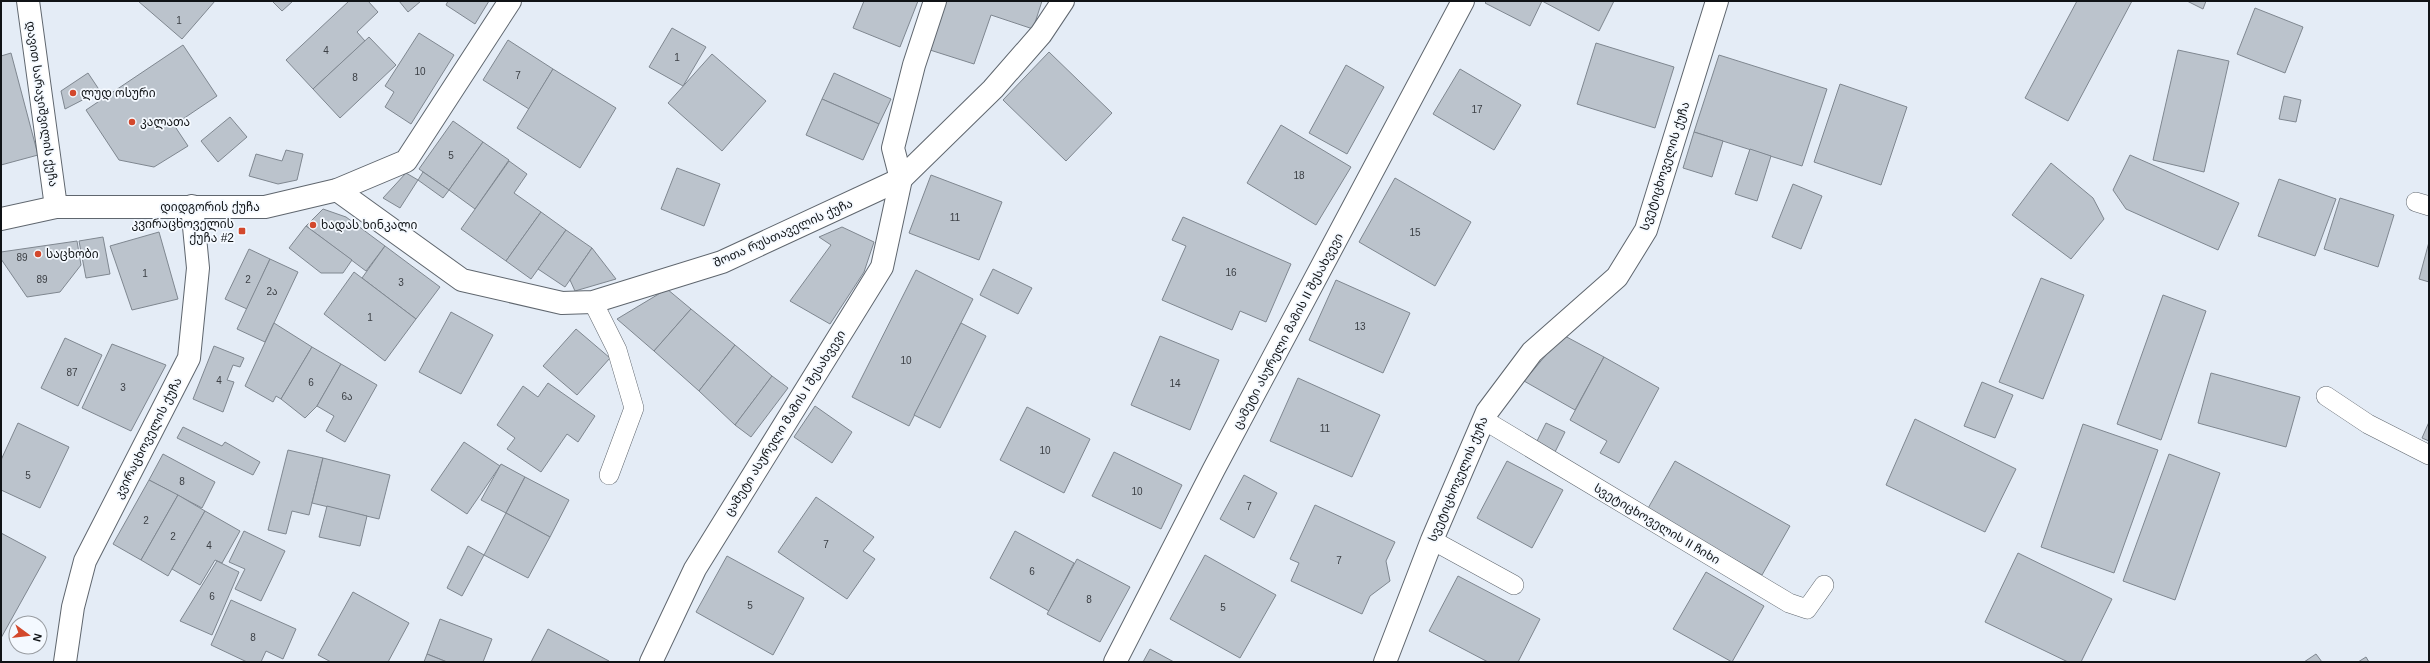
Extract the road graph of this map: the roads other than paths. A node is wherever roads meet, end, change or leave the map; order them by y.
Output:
1 (28, 1) edge
2 (510, 1) edge
3 (935, 1) edge
4 (1063, 1) edge
5 (1463, 1) edge
6 (1717, 1) edge
7 (900, 178) junction
8 (337, 190) junction
9 (192, 206) junction
10 (56, 208) junction
11 (1, 219) edge
12 (593, 302) junction
13 (2326, 396) dead end
14 (1484, 420) junction
15 (2429, 455) edge
16 (609, 475) dead end
17 (1432, 540) junction
18 (1824, 584) dead end
19 (1514, 586) dead end
20 (65, 662) edge
21 (650, 662) edge
22 (1115, 662) edge
23 (1385, 662) edge

1 - 10 street, დავით სარაჯიშვილის ქუჩა
2 - 8 street, დიდგორის ქუჩა
3 - 7 street
4 - 7 street, შოთა რუსთაველის ქუჩა
5 - 22 street, ცამეტი ასურელი მამის II შესახვევი
6 - 14 street, სვეტიცხოველის ქუჩა
7 - 12 street, შოთა რუსთაველის ქუჩა
7 - 21 street, ცამეტი ასურელი მამის I შესახვევი
8 - 9 street, დიდგორის ქუჩა
8 - 12 street, შოთა რუსთაველის ქუჩა
9 - 10 street, დიდგორის ქუჩა
9 - 20 street, კვირაცხოველის ქუჩა
10 - 11 street, დიდგორის ქუჩა
12 - 16 lane
13 - 15 lane
14 - 17 street, სვეტიცხოველის ქუჩა
14 - 18 lane, სვეტიცხოველის II ჩიხი
17 - 19 lane
17 - 23 street, სვეტიცხოველის ქუჩა

